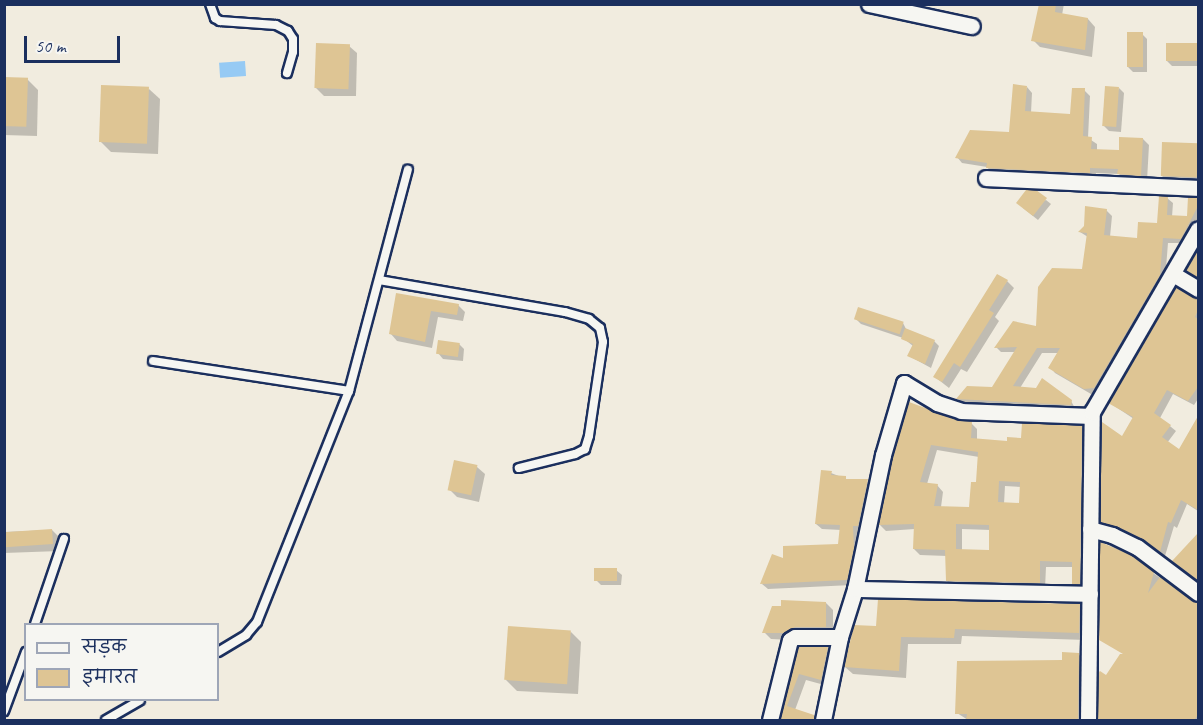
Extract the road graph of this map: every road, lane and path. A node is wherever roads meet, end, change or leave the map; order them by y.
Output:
1 (210, 4) edge
2 (870, 4) edge
3 (972, 26) dead end
4 (287, 73) dead end
5 (408, 170) dead end
6 (986, 178) dead end
7 (1198, 188) edge
8 (1198, 229) edge
9 (1173, 274) junction
10 (380, 280) junction
11 (1198, 289) edge
12 (153, 361) dead end
13 (349, 391) junction
14 (1091, 416) junction
15 (519, 468) dead end
16 (1090, 529) junction
17 (64, 539) dead end
18 (855, 589) junction
19 (1198, 593) edge
20 (1090, 594) junction
21 (35, 623) edge
22 (840, 637) junction
23 (219, 651) edge
24 (24, 657) edge
25 (137, 701) edge
26 (4, 711) edge
27 (106, 720) edge
28 (770, 720) edge
29 (823, 720) edge
30 (1088, 720) edge

1 - 4 lane
2 - 3 street
5 - 10 lane
6 - 7 street
8 - 9 street
9 - 11 street
9 - 14 street
10 - 13 lane
10 - 15 lane
12 - 13 lane
13 - 23 lane
14 - 16 street
14 - 18 street
16 - 19 street
16 - 20 street
17 - 21 lane
18 - 20 street
18 - 22 street
20 - 30 street
22 - 28 street
22 - 29 street
24 - 26 lane
25 - 27 lane

